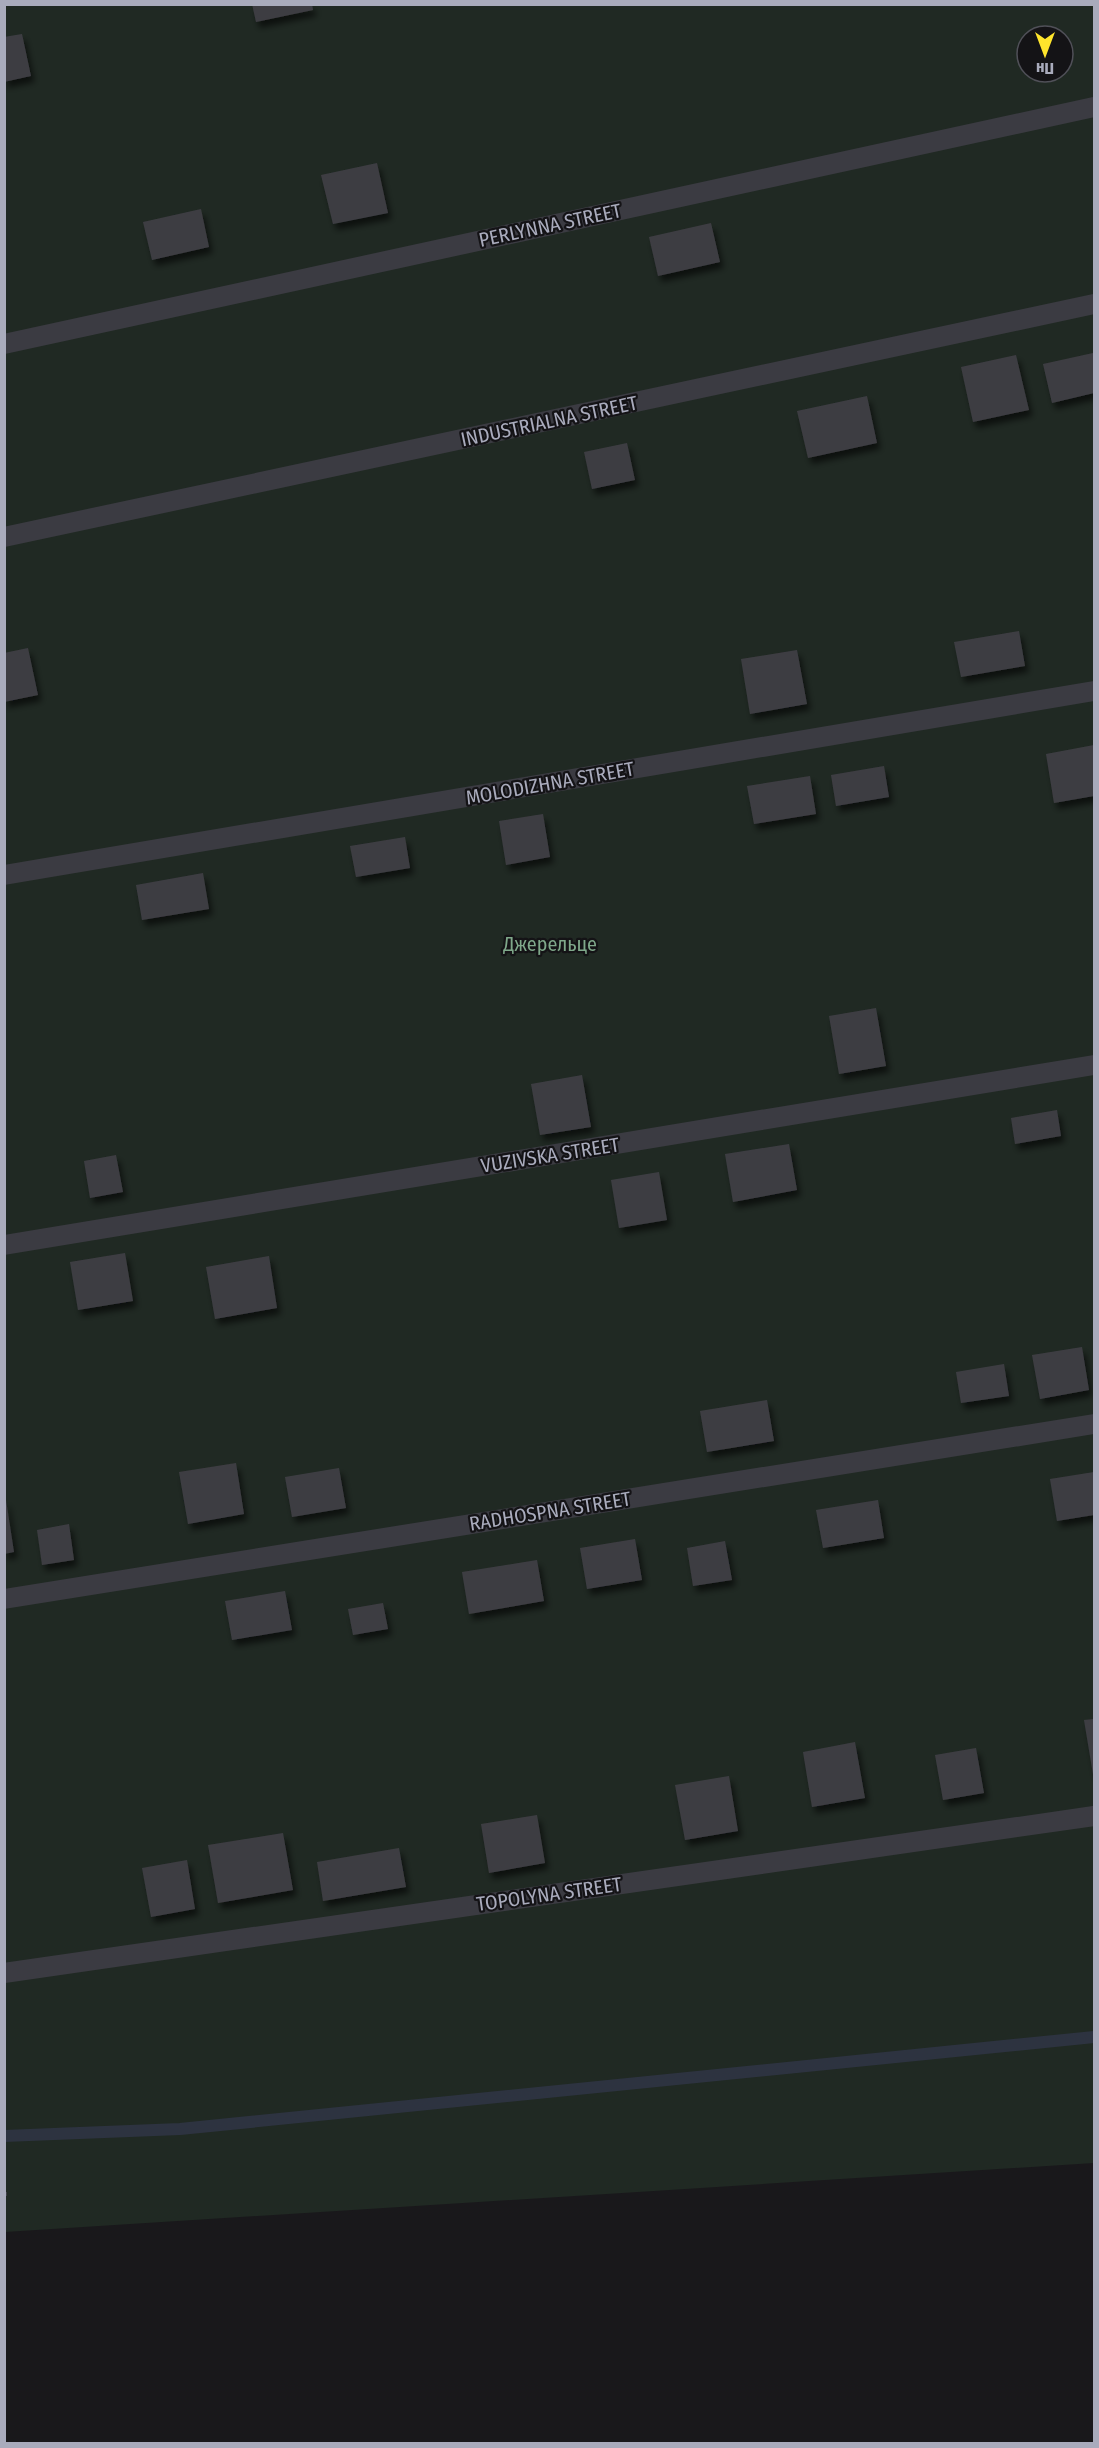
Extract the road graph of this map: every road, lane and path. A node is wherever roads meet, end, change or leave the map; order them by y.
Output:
1 (1095, 107) edge
2 (1095, 304) edge
3 (4, 344) edge
4 (4, 537) edge
5 (1095, 691) edge
6 (4, 874) edge
7 (1095, 1065) edge
8 (4, 1245) edge
9 (1095, 1424) edge
10 (4, 1599) edge
11 (1095, 1816) edge
12 (4, 1973) edge

1 - 3 lane, PERLYNNA STREET
2 - 4 lane, INDUSTRIALNA STREET
5 - 6 lane, MOLODIZHNA STREET
7 - 8 lane, VUZIVSKA STREET
9 - 10 lane, RADHOSPNA STREET
11 - 12 lane, TOPOLYNA STREET

